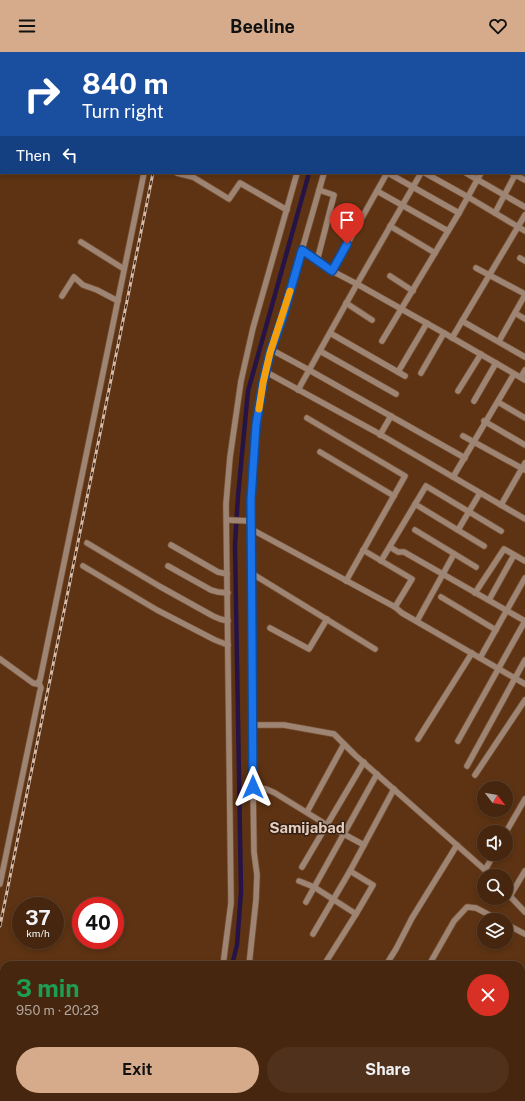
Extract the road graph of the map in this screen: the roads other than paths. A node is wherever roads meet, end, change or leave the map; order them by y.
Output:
1 (144, 174) edge
2 (181, 174) edge
3 (297, 174) edge
4 (324, 174) edge
5 (386, 174) edge
6 (389, 174) edge
7 (420, 174) edge
8 (468, 174) edge
9 (481, 174) edge
10 (515, 174) edge
11 (434, 175) edge
12 (478, 180) junction
13 (525, 180) edge
14 (413, 187) junction
15 (319, 190) junction
16 (377, 191) junction
17 (505, 194) junction
18 (468, 197) junction
19 (402, 205) junction
20 (525, 207) edge
21 (287, 210) junction
22 (459, 213) junction
23 (495, 213) junction
24 (525, 215) edge
25 (390, 226) junction
26 (518, 226) junction
27 (448, 231) junction
28 (525, 231) edge
29 (81, 242) dead end
30 (302, 250) junction
31 (435, 253) junction
32 (317, 261) junction
33 (476, 268) dead end
34 (124, 269) junction
35 (332, 271) junction
36 (490, 275) junction
37 (390, 276) dead end
38 (357, 284) junction
39 (413, 291) junction
40 (525, 295) edge
41 (62, 296) dead end
42 (118, 301) junction
43 (346, 303) junction
44 (402, 309) junction
45 (514, 313) junction
46 (525, 319) edge
47 (372, 320) dead end
48 (462, 321) junction
49 (427, 324) junction
50 (330, 333) junction
51 (444, 333) junction
52 (452, 338) junction
53 (382, 340) dead end
54 (498, 341) junction
55 (272, 350) junction
56 (320, 351) junction
57 (481, 354) junction
58 (525, 357) edge
59 (496, 363) junction
60 (309, 370) junction
61 (525, 370) edge
62 (266, 372) junction
63 (398, 372) junction
64 (421, 372) dead end
65 (514, 374) junction
66 (405, 376) dead end
67 (523, 379) edge
68 (298, 390) junction
69 (458, 391) dead end
70 (396, 394) dead end
71 (474, 401) dead end
72 (498, 402) junction
73 (391, 416) junction
74 (307, 418) dead end
75 (525, 418) edge
76 (485, 422) junction
77 (380, 435) junction
78 (463, 436) dead end
79 (474, 442) junction
80 (525, 445) edge
81 (320, 452) dead end
82 (465, 458) junction
83 (525, 463) edge
84 (523, 469) edge
85 (453, 477) junction
86 (480, 493) junction
87 (394, 496) junction
88 (415, 504) junction
89 (501, 505) junction
90 (469, 512) junction
91 (525, 520) edge
92 (228, 521) junction
93 (248, 521) junction
94 (251, 529) junction
95 (415, 530) dead end
96 (458, 530) junction
97 (502, 531) dead end
98 (87, 543) dead end
99 (171, 546) dead end
100 (484, 546) dead end
101 (390, 547) junction
102 (363, 550) junction
103 (454, 554) junction
104 (514, 555) junction
105 (381, 561) junction
106 (525, 561) edge
107 (83, 566) dead end
108 (168, 566) dead end
109 (476, 567) dead end
110 (251, 573) junction
111 (227, 574) junction
112 (443, 574) junction
113 (525, 578) edge
114 (346, 580) junction
115 (228, 592) junction
116 (476, 592) junction
117 (441, 597) dead end
118 (489, 600) junction
119 (395, 607) junction
120 (507, 611) junction
121 (327, 619) junction
122 (228, 621) junction
123 (416, 621) junction
124 (525, 621) edge
125 (270, 628) dead end
126 (496, 630) junction
127 (228, 645) junction
128 (375, 649) dead end
129 (472, 653) junction
130 (480, 658) junction
131 (0, 659) edge
132 (525, 660) edge
133 (498, 668) junction
134 (515, 678) junction
135 (39, 683) junction
136 (525, 684) edge
137 (525, 700) edge
138 (253, 725) junction
139 (418, 740) dead end
140 (458, 741) dead end
141 (344, 744) junction
142 (364, 762) junction
143 (467, 766) dead end
144 (377, 774) junction
145 (474, 775) dead end
146 (253, 787) junction
147 (394, 789) junction
148 (525, 799) edge
149 (307, 812) junction
150 (327, 825) junction
151 (510, 825) edge
152 (344, 834) junction
153 (364, 845) junction
154 (457, 845) junction
155 (302, 867) dead end
156 (484, 869) edge
157 (350, 871) junction
158 (525, 871) edge
159 (299, 881) dead end
160 (0, 884) edge
161 (314, 887) junction
162 (513, 887) edge
163 (333, 899) junction
164 (513, 899) edge
165 (306, 902) dead end
166 (525, 912) edge
167 (486, 913) edge
168 (356, 914) junction
169 (513, 928) edge
170 (313, 934) dead end
171 (525, 934) edge
172 (224, 961) edge
173 (250, 961) edge
174 (327, 961) edge
175 (388, 961) edge
176 (431, 961) edge

1 - 34 street
2 - 21 street
3 - 21 street
4 - 15 street
5 - 16 street
6 - 14 street
7 - 14 street
8 - 12 street
9 - 12 street
10 - 13 street
10 - 17 street
11 - 18 street
12 - 17 street
12 - 18 street
14 - 19 street
14 - 22 street
15 - 30 street
15 - 32 street
16 - 19 street
16 - 35 street
17 - 20 street
17 - 23 street
18 - 22 street
18 - 23 street
19 - 25 street
19 - 27 street
21 - 92 street
22 - 27 street
23 - 26 street
24 - 26 street
25 - 31 street
25 - 38 street
26 - 28 street
26 - 36 street
27 - 31 street
29 - 34 street
30 - 32 street
30 - 55 street
31 - 39 street
32 - 35 street
33 - 36 street
34 - 42 street
35 - 38 street
36 - 40 street
36 - 48 street
37 - 39 street
38 - 43 street
38 - 44 street
39 - 44 street
40 - 45 street
41 - 42 street
42 - 135 street
43 - 47 street
43 - 50 street
44 - 49 street
44 - 53 street
45 - 46 street
45 - 54 street
48 - 52 street
48 - 54 street
49 - 51 street
49 - 63 street
50 - 56 street
50 - 63 street
51 - 52 street
51 - 64 street
52 - 57 street
54 - 58 street
55 - 60 street
55 - 62 street
56 - 60 street
56 - 70 street
57 - 59 street
57 - 69 street
59 - 65 street
59 - 71 street
60 - 68 street
60 - 73 street
61 - 67 street
62 - 68 street
62 - 93 street
63 - 66 street
65 - 67 street
65 - 72 street
68 - 77 street
72 - 75 street
72 - 76 street
73 - 77 street
73 - 82 street
74 - 87 street
76 - 79 street
76 - 80 street
77 - 85 street
78 - 79 street
79 - 82 street
79 - 84 street
81 - 87 street
82 - 85 street
83 - 84 street
84 - 89 street
85 - 86 street
86 - 89 street
86 - 90 street
87 - 102 street
88 - 90 street
88 - 96 street
88 - 101 street
89 - 91 street
90 - 96 street
90 - 97 street
92 - 93 street
92 - 111 street
93 - 94 street
94 - 110 street
94 - 114 street
95 - 103 street
96 - 100 street
98 - 122 street
99 - 111 street
101 - 105 street
101 - 112 street
102 - 105 street
102 - 114 street
103 - 109 street
103 - 112 street
104 - 106 street
104 - 116 street
104 - 118 street
105 - 119 street
107 - 127 street
108 - 115 street
110 - 121 street
110 - 138 street
111 - 115 street
112 - 116 street
112 - 123 street
113 - 120 street
114 - 119 street
115 - 122 street
116 - 118 street
117 - 126 street
118 - 120 street
119 - 123 street
120 - 124 street
120 - 126 street
121 - 125 street
121 - 128 street
122 - 127 street
123 - 129 street
124 - 133 street
126 - 130 street
127 - 172 street
129 - 130 street
129 - 139 street
130 - 133 street
131 - 135 street
132 - 134 street
133 - 134 street
133 - 140 street
134 - 136 street
134 - 143 street
135 - 160 street
137 - 145 street
138 - 141 street
138 - 146 street
141 - 142 street
141 - 149 street
142 - 144 street
142 - 150 street
144 - 147 street
144 - 152 street
146 - 149 street
146 - 173 street
147 - 153 street
147 - 154 street
148 - 151 street
149 - 150 street
150 - 152 street
150 - 155 street
152 - 153 street
152 - 161 street
153 - 157 street
154 - 156 street
154 - 175 street
157 - 163 street
157 - 168 street
158 - 162 street
159 - 161 street
161 - 163 street
161 - 165 street
163 - 168 street
163 - 170 street
164 - 166 street
167 - 176 street
168 - 174 street
169 - 171 street

